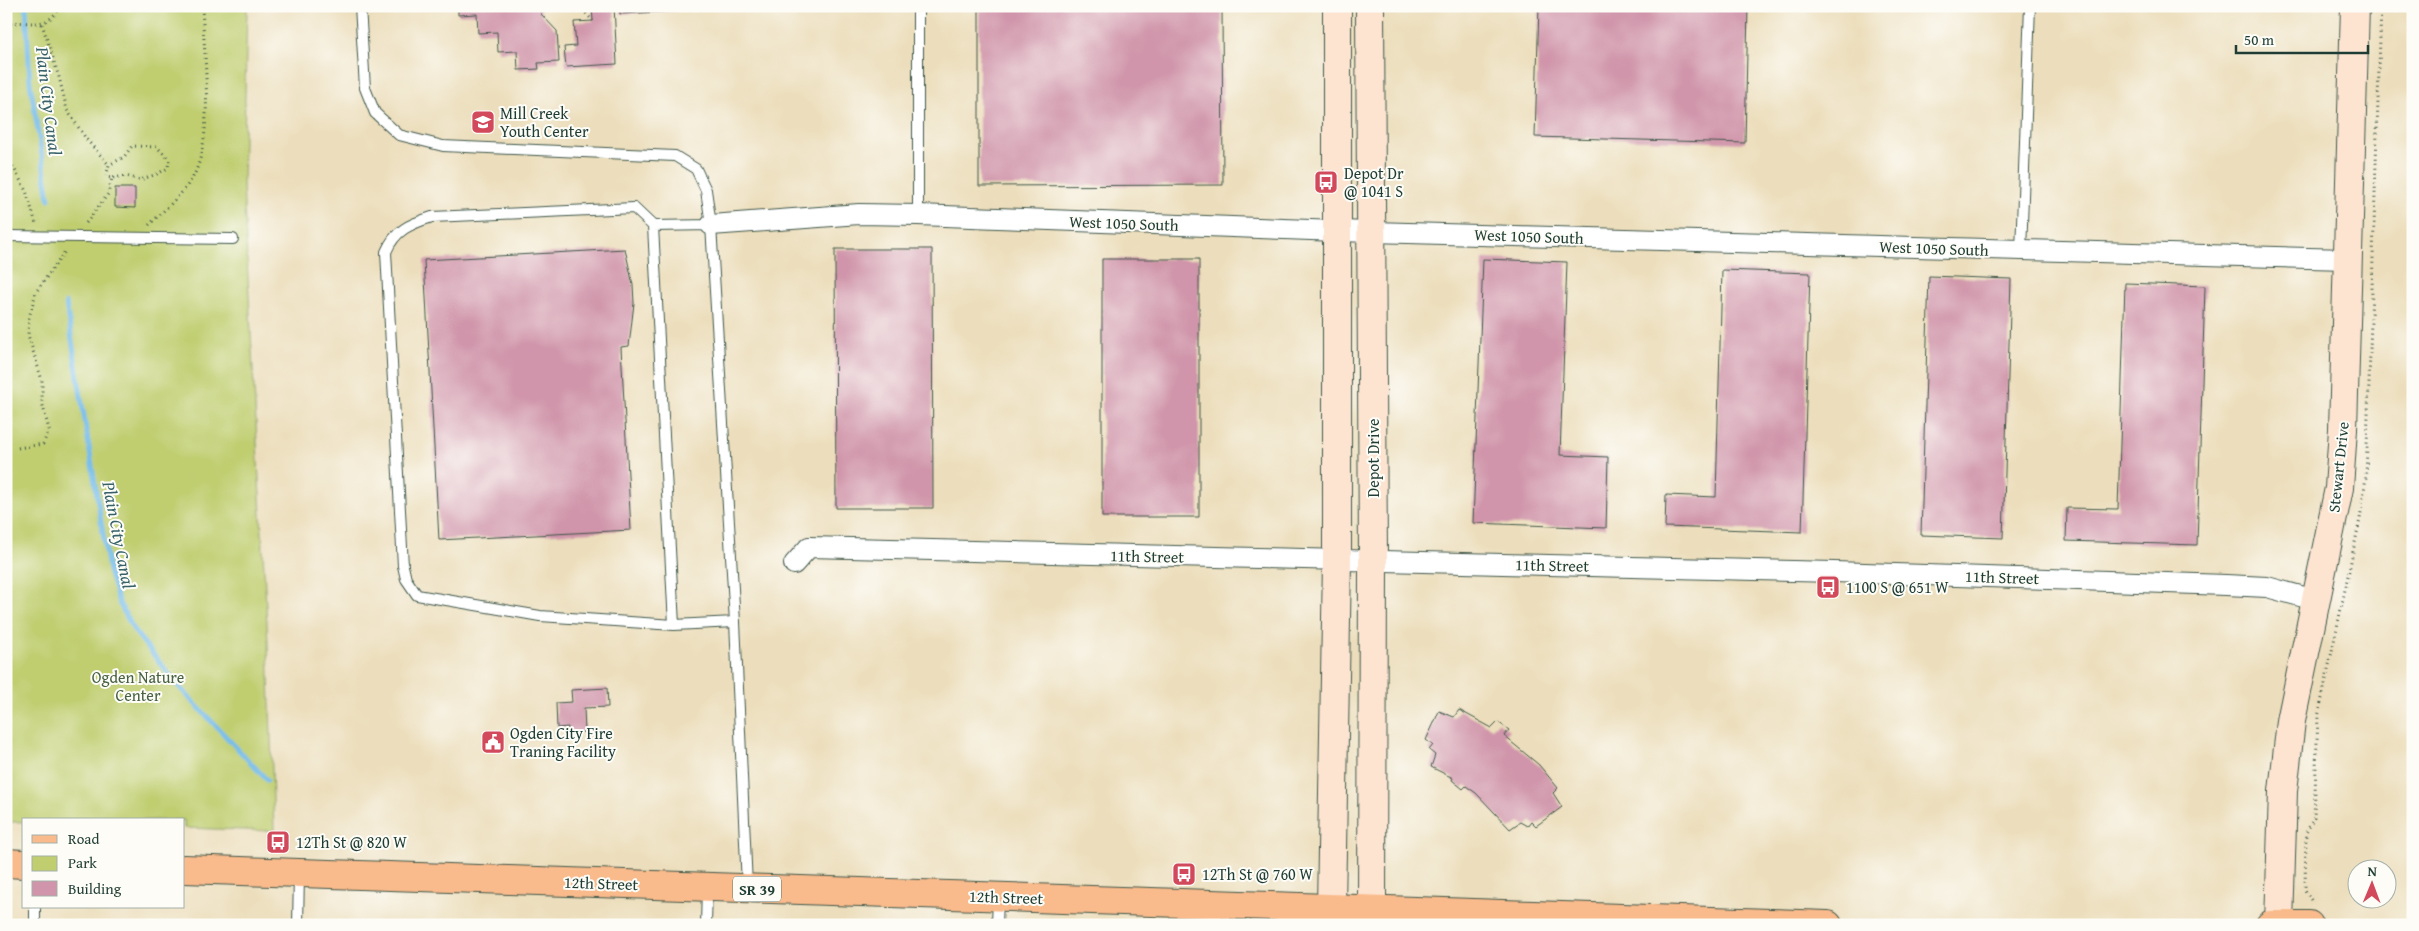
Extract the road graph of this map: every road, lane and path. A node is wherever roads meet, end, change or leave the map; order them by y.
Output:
1 (61, 6) edge
2 (202, 6) edge
3 (360, 6) edge
4 (579, 6) edge
5 (918, 6) edge
6 (1337, 6) edge
7 (1370, 6) edge
8 (2030, 6) edge
9 (2355, 6) edge
10 (593, 21) dead end
11 (42, 24) junction
12 (6, 25) edge
13 (6, 153) edge
14 (109, 165) junction
15 (112, 178) junction
16 (918, 215) junction
17 (711, 225) junction
18 (653, 226) junction
19 (1337, 230) junction
20 (1371, 231) junction
21 (6, 236) edge
22 (35, 236) junction
23 (75, 237) junction
24 (136, 238) junction
25 (233, 239) dead end
26 (2021, 251) junction
27 (2348, 259) junction
28 (18, 448) dead end
29 (1337, 561) junction
30 (1373, 561) junction
31 (794, 564) dead end
32 (2315, 600) junction
33 (735, 622) junction
34 (674, 625) junction
35 (6, 863) edge
36 (22, 864) edge
37 (185, 869) edge
38 (299, 873) junction
39 (707, 887) junction
40 (747, 888) junction
41 (998, 897) junction
42 (35, 908) edge
43 (1350, 913) edge
44 (1554, 920) edge
45 (2274, 924) edge
46 (35, 925) edge
47 (298, 925) edge
48 (706, 925) edge
49 (997, 925) edge
50 (1828, 925) edge
51 (2310, 925) edge

1 - 11 path
2 - 24 path
3 - 17 lane
4 - 10 path
5 - 16 lane
6 - 19 main road
7 - 20 main road, Depot Drive
8 - 26 lane
9 - 27 main road, Stewart Drive
11 - 12 path
11 - 14 path
13 - 22 path
14 - 15 path
14 - 15 path
15 - 23 path
16 - 17 street, West 1050 South
16 - 19 street, West 1050 South
17 - 18 lane
17 - 33 lane
18 - 34 lane
18 - 34 lane
19 - 20 street, West 1050 South
19 - 29 main road
20 - 26 street, West 1050 South
20 - 30 main road, Depot Drive
21 - 22 lane
22 - 23 lane
23 - 24 lane
23 - 28 path
24 - 25 lane
26 - 27 street, West 1050 South
27 - 32 main road, Stewart Drive
29 - 30 street, 11th Street
29 - 31 street, 11th Street
29 - 43 main road
30 - 32 street, 11th Street
30 - 43 main road, Depot Drive
32 - 45 main road, Stewart Drive
33 - 34 lane
33 - 40 lane
35 - 36 main road
37 - 38 main road, 12th Street / SR 39
38 - 39 main road, 12th Street / SR 39
38 - 47 lane
39 - 40 main road, 12th Street / SR 39
39 - 48 lane
40 - 41 main road, 12th Street / SR 39
41 - 43 main road, 12th Street / SR 39
41 - 49 lane
42 - 46 lane
43 - 44 main road, 12th Street / SR 39
44 - 50 main road, 12th Street / SR 39
45 - 51 main road

